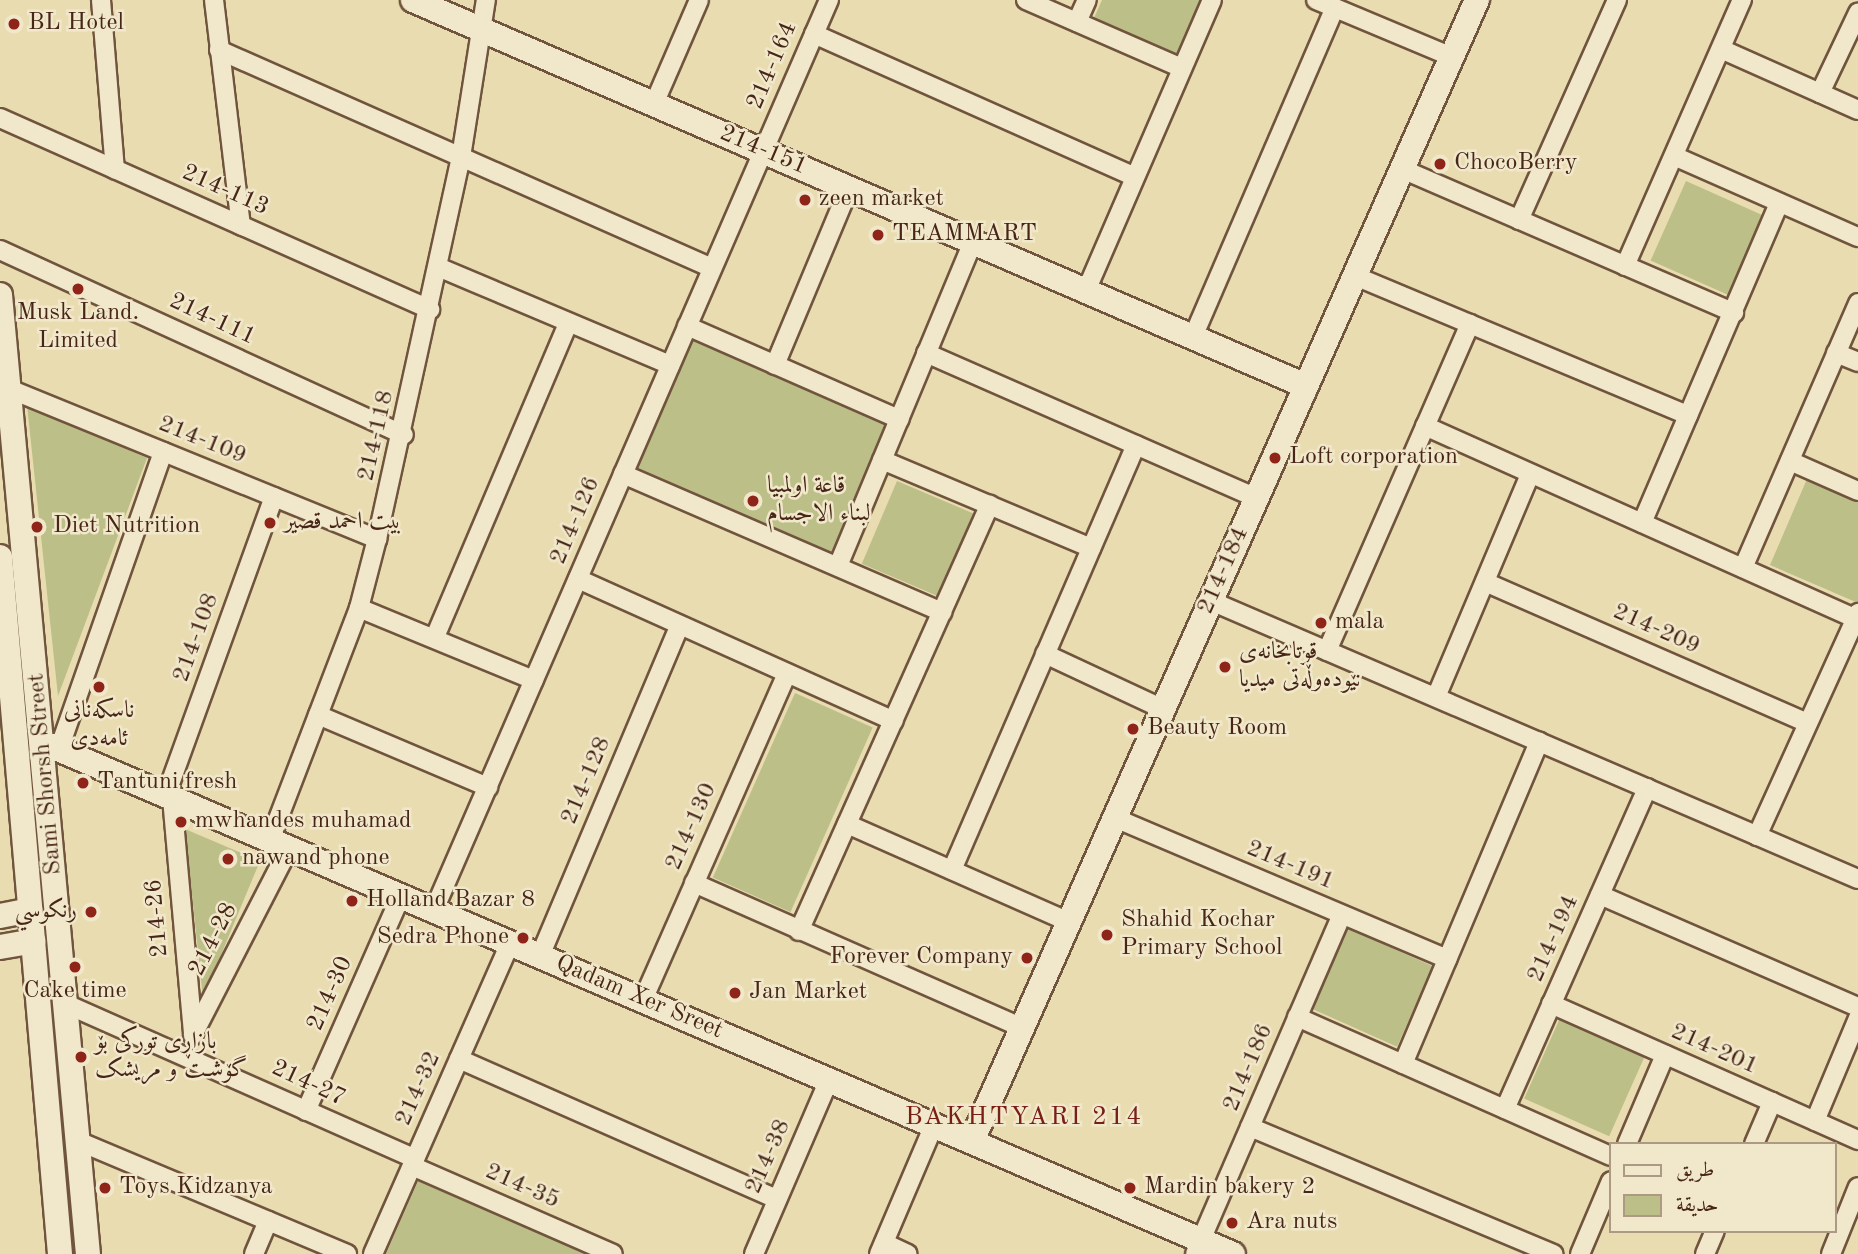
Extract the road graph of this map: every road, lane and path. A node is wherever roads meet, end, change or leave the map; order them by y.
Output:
1 (101, 0) edge
2 (214, 0) edge
3 (413, 0) edge
4 (486, 0) edge
5 (699, 0) edge
6 (829, 0) edge
7 (1027, 0) edge
8 (1087, 0) edge
9 (1212, 0) edge
10 (1316, 0) edge
11 (1477, 0) edge
12 (1617, 0) edge
13 (1742, 0) edge
14 (1335, 8) junction
15 (1858, 13) edge
16 (1077, 22) junction
17 (485, 31) junction
18 (814, 34) junction
19 (1721, 49) junction
20 (219, 50) junction
21 (1452, 57) junction
22 (1182, 68) junction
23 (1820, 93) junction
24 (654, 104) junction
25 (1858, 110) edge
26 (0, 118) edge
27 (763, 151) junction
28 (1674, 156) junction
29 (461, 157) junction
30 (115, 169) junction
31 (1402, 169) junction
32 (1135, 177) junction
33 (849, 188) junction
34 (1779, 203) junction
35 (1519, 220) junction
36 (241, 225) junction
37 (1858, 237) edge
38 (972, 242) junction
39 (0, 250) edge
40 (1625, 266) junction
41 (438, 267) junction
42 (712, 268) junction
43 (1355, 276) junction
44 (1086, 291) junction
45 (0, 295) edge
46 (1858, 303) edge
47 (430, 309) junction
48 (1734, 313) junction
49 (568, 323) junction
50 (1470, 324) junction
51 (687, 326) junction
52 (1193, 337) junction
53 (926, 353) junction
54 (1836, 353) junction
55 (1858, 362) edge
56 (670, 365) junction
57 (775, 365) junction
58 (1306, 386) junction
59 (8, 388) junction
60 (1688, 415) junction
61 (899, 419) junction
62 (1425, 426) junction
63 (404, 435) junction
64 (1136, 445) junction
65 (163, 452) junction
66 (882, 460) junction
67 (1790, 461) junction
68 (623, 474) junction
69 (1530, 475) junction
70 (1858, 491) edge
71 (274, 497) junction
72 (1257, 498) junction
73 (990, 505) junction
74 (1642, 523) junction
75 (377, 539) junction
76 (1091, 548) junction
77 (0, 557) edge
78 (838, 566) junction
79 (1743, 569) junction
80 (578, 579) junction
81 (1485, 582) junction
82 (1211, 601) junction
83 (359, 608) junction
84 (942, 612) junction
85 (1857, 616) edge
86 (680, 625) junction
87 (435, 637) junction
88 (1327, 651) junction
89 (1045, 654) junction
90 (787, 673) junction
91 (534, 680) junction
92 (1436, 697) junction
93 (1163, 709) junction
94 (318, 715) junction
95 (894, 721) junction
96 (1808, 723) junction
97 (9, 732) edge
98 (1539, 742) junction
99 (51, 746) junction
100 (488, 787) junction
101 (1647, 788) junction
102 (169, 796) junction
103 (1115, 818) junction
104 (847, 824) junction
105 (1757, 836) junction
106 (279, 844) junction
107 (951, 870) junction
108 (1858, 879) edge
109 (694, 883) junction
110 (1600, 895) junction
111 (401, 896) junction
112 (30, 910) junction
113 (434, 910) junction
114 (1342, 915) junction
115 (0, 916) edge
116 (1069, 922) junction
117 (799, 931) junction
118 (33, 941) junction
119 (510, 943) junction
120 (0, 947) edge
121 (540, 956) junction
122 (1447, 960) junction
123 (643, 1000) junction
124 (66, 1004) junction
125 (1551, 1004) junction
126 (1858, 1007) edge
127 (1297, 1017) junction
128 (1858, 1018) edge
129 (1022, 1028) junction
130 (193, 1035) junction
131 (184, 1054) junction
132 (1665, 1055) junction
133 (459, 1059) junction
134 (1403, 1064) junction
135 (830, 1080) junction
136 (1772, 1102) junction
137 (1505, 1109) junction
138 (306, 1111) junction
139 (1815, 1121) junction
140 (934, 1125) junction
141 (1250, 1127) junction
142 (1858, 1140) edge
143 (78, 1141) junction
144 (972, 1141) junction
145 (1628, 1142) edge
146 (1755, 1142) edge
147 (1610, 1156) edge
148 (413, 1162) junction
149 (1610, 1183) edge
150 (1858, 1187) edge
151 (777, 1199) junction
152 (268, 1221) junction
153 (1714, 1233) edge
154 (1198, 1247) edge
155 (881, 1249) edge
156 (60, 1254) edge
157 (88, 1254) edge
158 (254, 1254) edge
159 (347, 1254) edge
160 (373, 1254) edge
161 (613, 1254) edge
162 (754, 1254) edge
163 (908, 1254) edge
164 (1233, 1254) edge
165 (1554, 1254) edge
166 (1580, 1254) edge
167 (1705, 1254) edge
168 (1831, 1254) edge

1 - 30 street
2 - 20 street
3 - 17 street, 214-151
4 - 17 street, 214-118
5 - 24 street
6 - 18 street, 214-164
7 - 16 street
8 - 16 street
9 - 22 street
10 - 14 street
11 - 21 street, 214-184
12 - 35 street
13 - 19 street
14 - 21 street
14 - 52 street
15 - 23 street
16 - 22 street
17 - 24 street, 214-151
17 - 29 street, 214-118
18 - 27 street, 214-164
18 - 32 street
19 - 23 street
19 - 28 street
20 - 29 street
20 - 36 street
21 - 31 street, 214-184
22 - 32 street
23 - 25 street
24 - 27 street, 214-151
26 - 30 street, 214-113
27 - 33 street, 214-151
27 - 42 street, 214-126
28 - 34 street
28 - 40 street
29 - 41 street, 214-118
29 - 42 street
30 - 36 street, 214-113
31 - 35 street
31 - 43 street, 214-184
32 - 44 street
33 - 38 street, 214-151
33 - 57 street
34 - 37 street
34 - 48 street
35 - 40 street
36 - 47 street, 214-113
38 - 44 street, 214-151
38 - 53 street
39 - 63 street, 214-111
40 - 48 street
41 - 47 street, 214-118
41 - 49 street
42 - 51 street, 214-126
43 - 50 street
43 - 58 street, 214-184
44 - 52 street, 214-151
45 - 59 street, Sami Shorsh Street
46 - 54 street
47 - 63 street, 214-118
48 - 60 street
49 - 56 street
49 - 87 street
50 - 60 street
50 - 62 street
51 - 56 street, 214-126
51 - 57 street
52 - 58 street, 214-151
53 - 61 street
53 - 64 street
54 - 55 street
54 - 67 street
56 - 68 street, 214-126
57 - 61 street
58 - 72 street, 214-184
59 - 65 street, 214-109
59 - 99 street, Sami Shorsh Street
60 - 74 street
61 - 66 street
62 - 69 street
62 - 88 street
63 - 75 street, 214-118
64 - 72 street
64 - 76 street
65 - 71 street, 214-109
65 - 99 street
66 - 73 street
66 - 78 street
67 - 70 street
67 - 79 street
68 - 78 street
68 - 80 street, 214-126
69 - 74 street
69 - 81 street
71 - 75 street, 214-109
71 - 102 street, 214-108
72 - 82 street, 214-184
73 - 76 street
73 - 84 street
74 - 79 street
75 - 83 street, 214-118
76 - 89 street
77 - 97 street, Sami Shorsh Street
78 - 84 street
79 - 85 street
80 - 86 street
80 - 91 street, 214-126
81 - 92 street
81 - 96 street, 214-209
82 - 88 street
82 - 93 street, 214-184
83 - 87 street
83 - 94 street, 214-118
84 - 95 street
85 - 96 street
86 - 90 street
86 - 121 street, 214-128
87 - 91 street
88 - 92 street
89 - 93 street
89 - 107 street
90 - 95 street
90 - 109 street, 214-130
91 - 100 street, 214-126
92 - 98 street
93 - 103 street, 214-184
94 - 100 street
94 - 106 street, 214-118
95 - 104 street
96 - 105 street
97 - 112 street, Sami Shorsh Street
98 - 101 street
98 - 122 street
99 - 102 street, Qadam Xer Sreet
99 - 124 street, Sami Shorsh Street
100 - 113 street, 214-126
101 - 105 street
101 - 110 street, 214-194
102 - 106 street, Qadam Xer Sreet
102 - 130 street, 214-26
103 - 114 street, 214-191
103 - 116 street, 214-184
104 - 107 street
104 - 117 street
105 - 108 street
106 - 111 street, Qadam Xer Sreet
106 - 130 street, 214-28
107 - 116 street
109 - 117 street
109 - 123 street, 214-130
110 - 125 street, 214-194
110 - 126 street
111 - 113 street, Qadam Xer Sreet
111 - 138 street, 214-30
112 - 115 street
112 - 118 street, Sami Shorsh Street
113 - 119 street, Qadam Xer Sreet
114 - 122 street, 214-191
114 - 127 street, 214-186
116 - 129 street, 214-184
117 - 129 street
118 - 120 street
118 - 156 street, Sami Shorsh Street
119 - 121 street, Qadam Xer Sreet
119 - 133 street, 214-32
121 - 123 street, Qadam Xer Sreet
122 - 134 street
123 - 135 street, Qadam Xer Sreet
124 - 131 street, 214-27
124 - 143 street, Sami Shorsh Street
125 - 132 street, 214-201
125 - 137 street, 214-194
127 - 134 street
127 - 141 street, 214-186
128 - 139 street
129 - 144 street, 214-184
130 - 131 street, 214-28
131 - 138 street, 214-27
132 - 136 street, 214-201
132 - 145 street
133 - 148 street, 214-32
133 - 151 street
134 - 137 street
135 - 140 street, Qadam Xer Sreet
135 - 151 street, 214-38
136 - 139 street, 214-201
136 - 146 street
137 - 147 street
138 - 148 street, 214-27
139 - 142 street, 214-201
140 - 144 street, Qadam Xer Sreet
140 - 155 street
141 - 154 street, 214-186
141 - 165 street
143 - 152 street
143 - 157 street, Sami Shorsh Street
144 - 154 street, Qadam Xer Sreet
148 - 160 street, 214-32
148 - 161 street, 214-35
149 - 166 street
150 - 168 street
151 - 162 street, 214-38
152 - 158 street
152 - 159 street
153 - 167 street
154 - 164 street, Qadam Xer Sreet
155 - 163 street

